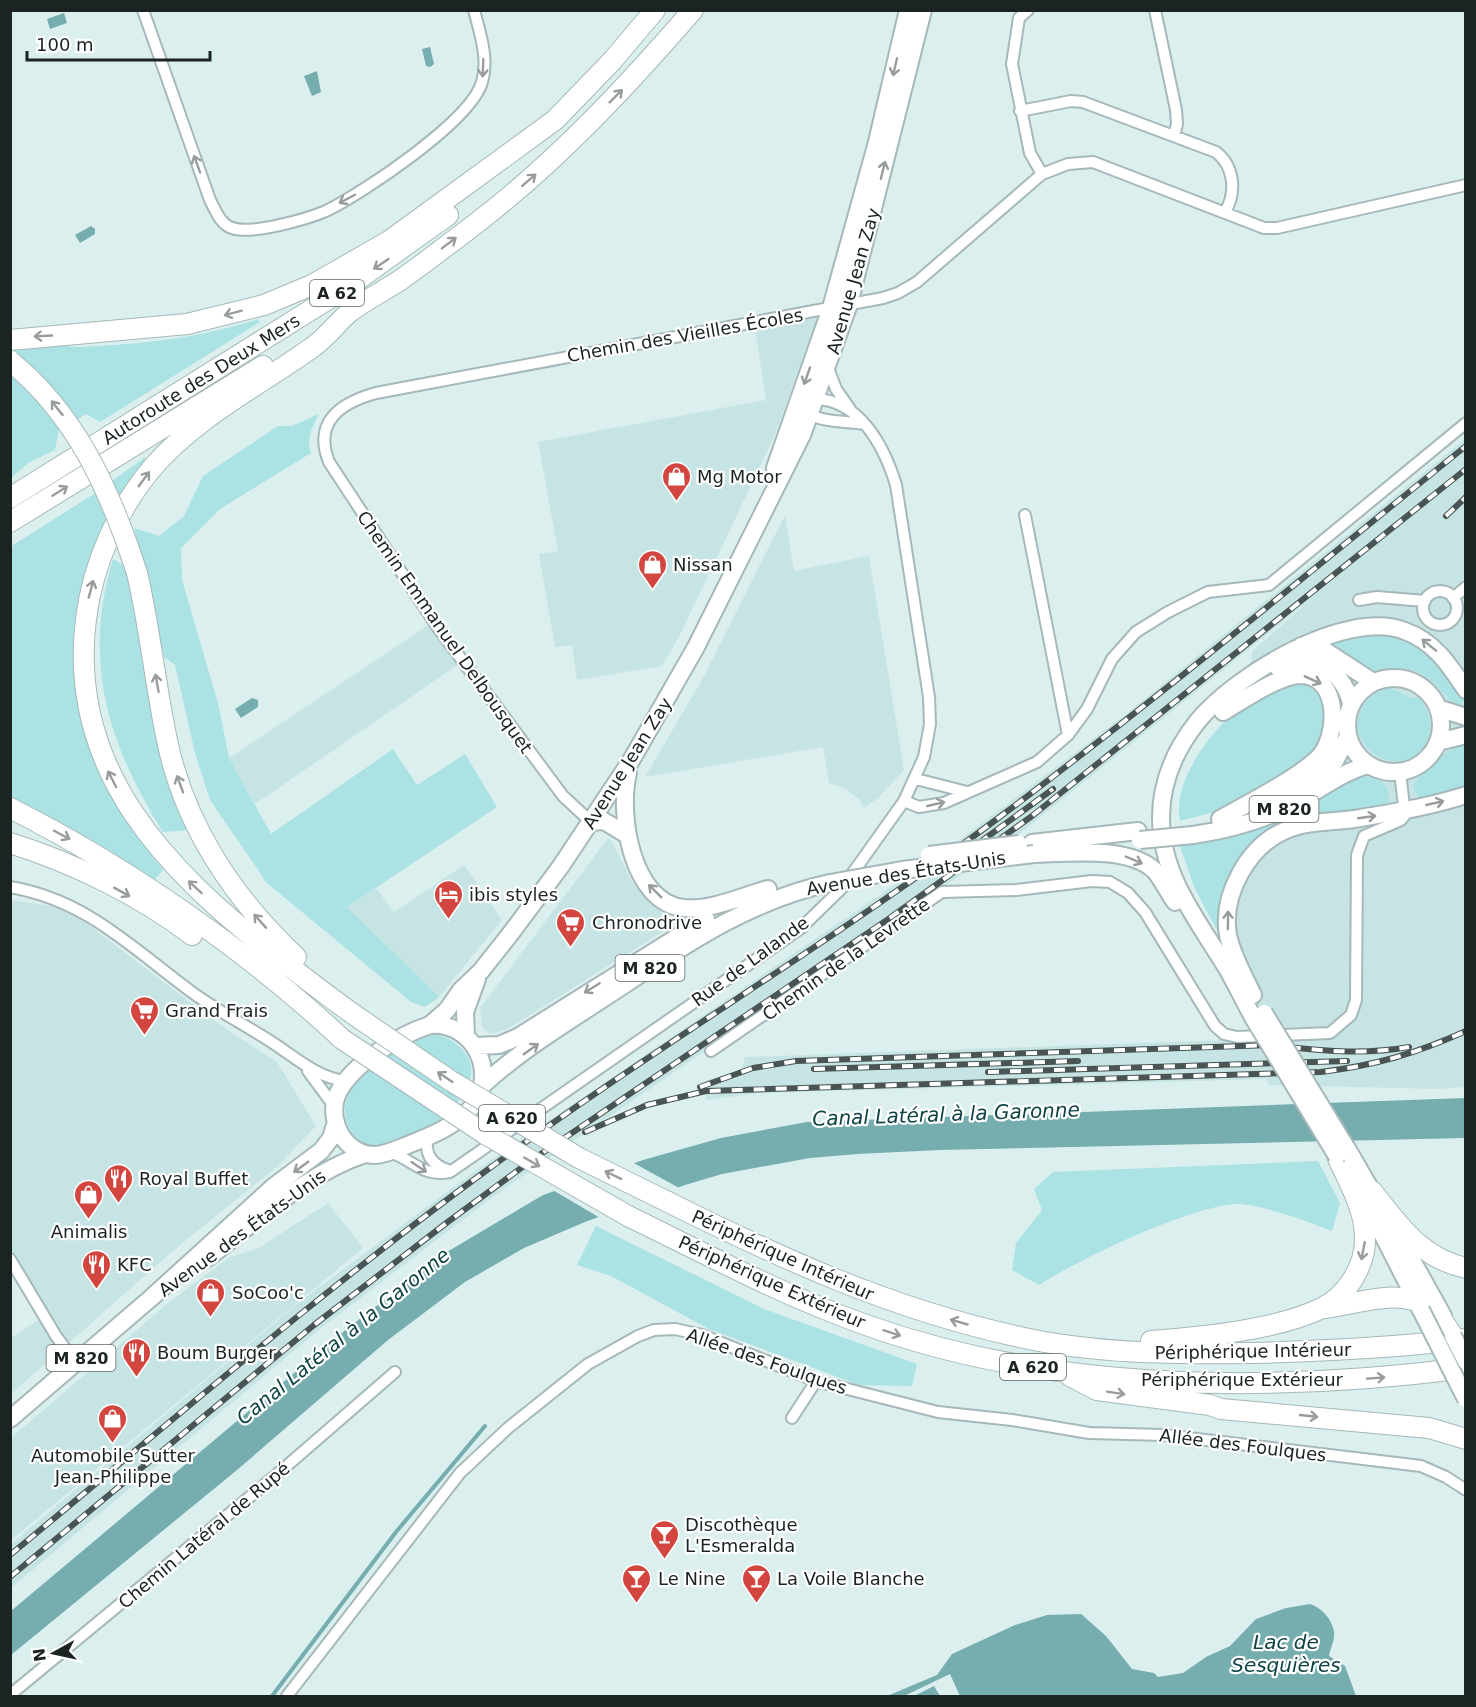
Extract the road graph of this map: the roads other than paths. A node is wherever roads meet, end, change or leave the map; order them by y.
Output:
1 (143, 10) edge
2 (474, 10) edge
3 (654, 10) edge
4 (693, 10) edge
5 (908, 10) edge
6 (922, 10) edge
7 (1028, 10) edge
8 (1155, 10) edge
9 (1020, 111) junction
10 (555, 120) junction
11 (1174, 135) junction
12 (1042, 174) junction
13 (1466, 185) edge
14 (1225, 212) junction
15 (849, 304) junction
16 (831, 308) junction
17 (350, 312) junction
18 (10, 340) edge
19 (10, 361) edge
20 (828, 367) junction
21 (808, 404) junction
22 (850, 409) junction
23 (1466, 423) edge
24 (864, 424) junction
25 (325, 429) joint
26 (10, 498) edge
27 (1025, 515) dead end
28 (10, 522) edge
29 (1466, 587) edge
30 (1453, 598) junction
31 (1359, 600) dead end
32 (1425, 601) junction
33 (1301, 646) junction
34 (1373, 682) junction
35 (1466, 690) edge
36 (1352, 703) junction
37 (1438, 708) junction
38 (1222, 712) junction
39 (1466, 717) edge
40 (1068, 735) junction
41 (1466, 735) edge
42 (1348, 736) junction
43 (1438, 742) junction
44 (632, 759) junction
45 (1368, 765) junction
46 (1400, 772) junction
47 (916, 779) junction
48 (967, 792) junction
49 (1466, 795) edge
50 (904, 801) junction
51 (10, 808) edge
52 (1404, 810) junction
53 (1220, 819) junction
54 (591, 822) junction
55 (1192, 830) junction
56 (627, 835) junction
57 (10, 843) edge
58 (1033, 848) junction
59 (831, 877) junction
60 (10, 887) edge
61 (768, 889) junction
62 (481, 971) junction
63 (1253, 995) junction
64 (1259, 1016) junction
65 (364, 1022) junction
66 (430, 1026) junction
67 (342, 1039) junction
68 (471, 1041) junction
69 (711, 1052) dead end
70 (302, 1063) junction
71 (345, 1081) junction
72 (484, 1084) junction
73 (335, 1115) junction
74 (427, 1137) junction
75 (389, 1152) junction
76 (365, 1154) junction
77 (1344, 1156) junction
78 (450, 1172) junction
79 (1372, 1191) junction
80 (10, 1259) edge
81 (1466, 1268) edge
82 (151, 1298) junction
83 (1427, 1306) junction
84 (1322, 1308) junction
85 (1015, 1337) junction
86 (1459, 1338) edge
87 (1466, 1361) edge
88 (76, 1363) junction
89 (1466, 1368) edge
90 (395, 1372) dead end
91 (1062, 1372) junction
92 (816, 1381) junction
93 (1466, 1399) edge
94 (792, 1418) dead end
95 (10, 1419) edge
96 (1466, 1439) edge
97 (1466, 1490) edge
98 (10, 1695) edge
99 (287, 1696) edge

2 -> 1 street
3 - 10 highway, A 62
17 -> 4 highway, A 62
5 -> 16 main road, Avenue Jean Zay
15 -> 6 main road, Avenue Jean Zay
7 - 9 street
8 - 11 street
9 - 11 street
9 - 12 street
10 -> 18 highway
10 -> 26 highway, Autoroute des Deux Mers / A 62
11 - 14 street
12 - 14 street, Chemin des Vieilles Écoles
12 - 15 street, Chemin des Vieilles Écoles
13 - 14 street, Chemin des Vieilles Écoles
15 - 16 street, Chemin des Vieilles Écoles
15 - 20 main road, Avenue Jean Zay
16 -> 21 main road, Avenue Jean Zay
16 - 25 street, Chemin des Vieilles Écoles
28 -> 17 highway, Autoroute des Deux Mers / A 62
65 -> 17 highway
65 -> 19 highway, bridge
20 - 21 main road, Avenue Jean Zay
20 - 22 street, Rue de Lalande
21 - 22 street
21 - 24 street
21 - 44 main road, Avenue Jean Zay
22 - 24 street, Rue de Lalande
23 - 40 street
24 - 47 street, Rue de Lalande
25 - 54 street, Chemin Emmanuel Delbousquet
27 - 40 street
29 - 30 street
30 - 32 street
30 - 32 street
31 - 32 street
33 - 34 main road
35 -> 33 main road
33 - 64 main road
34 - 36 main road
34 - 37 main road
36 - 38 main road
36 - 42 main road
37 - 39 main road
37 - 43 main road
38 -> 53 main road, Avenue des États-Unis
38 - 63 main road
40 - 48 street
41 - 43 main road
42 - 45 main road
42 - 53 main road, Avenue des États-Unis / M 820
43 - 46 main road
44 - 54 main road, Avenue Jean Zay
44 - 56 main road
45 - 46 main road
45 - 55 main road, Avenue des États-Unis / M 820
46 - 52 street
47 - 48 street
47 - 50 street, Rue de Lalande
50 -> 48 street
52 -> 49 main road
50 - 78 street, Rue de Lalande
51 -> 67 highway
63 -> 52 main road
52 - 69 street, Chemin de la Levrette
53 - 55 main road, Avenue des États-Unis / M 820
54 - 56 main road
54 - 62 main road, Avenue Jean Zay
55 - 58 main road, Avenue des États-Unis / M 820, bridge
61 -> 56 main road
57 -> 67 highway
58 - 59 main road, Avenue des États-Unis / M 820, bridge
58 -> 64 main road
59 - 61 main road, Avenue des États-Unis / M 820
72 -> 59 main road, Avenue des États-Unis / M 820
60 - 70 street
61 -> 68 main road, Avenue des États-Unis / M 820
62 - 66 main road, Avenue Jean Zay
62 - 68 main road, Avenue Jean Zay
63 - 64 main road
64 - 77 main road, bridge
85 -> 65 highway, Périphérique Intérieur / A 620, bridge
66 - 68 main road
66 - 71 main road
67 -> 91 highway, Périphérique Extérieur / A 620, bridge
68 - 72 main road
70 - 71 street
70 - 73 street
71 - 73 main road
72 - 74 main road
73 - 76 main road
73 -> 82 main road, Avenue des États-Unis / M 820
74 - 75 main road
74 - 78 street
75 - 76 main road
75 -> 78 street
76 - 82 main road, Avenue des États-Unis / M 820
77 - 79 main road
77 - 83 main road
77 -> 84 highway
79 - 81 highway
79 - 83 main road
80 - 88 street
82 - 88 main road, Avenue des États-Unis / M 820
83 - 84 highway
83 - 86 highway
83 - 93 main road, bridge
84 - 85 highway
85 - 86 highway, Périphérique Intérieur / A 620
86 - 87 main road, bridge
88 - 95 main road, Avenue des États-Unis / M 820
91 -> 89 highway, Périphérique Extérieur / A 620
90 - 98 street, Chemin Latéral de Rupé
91 -> 96 highway
92 - 94 street
92 - 97 street, Allée des Foulques
92 - 99 street, Allée des Foulques

